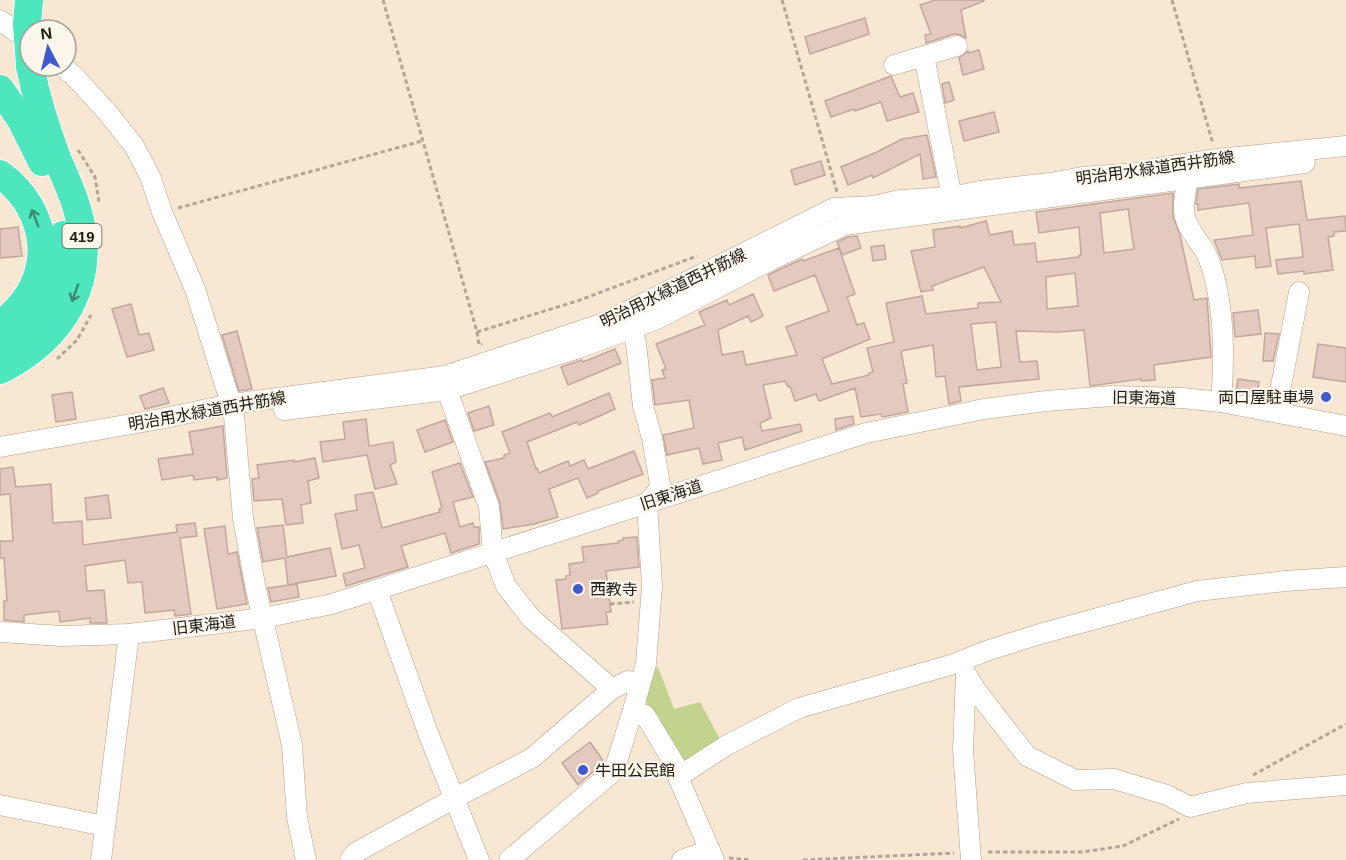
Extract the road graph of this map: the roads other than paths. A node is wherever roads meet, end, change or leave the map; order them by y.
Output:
1 (28, 0) edge
2 (27, 18) edge
3 (0, 20) edge
4 (18, 33) edge
5 (957, 46) dead end
6 (924, 56) junction
7 (894, 65) dead end
8 (33, 78) edge
9 (74, 78) edge
10 (0, 89) edge
11 (1346, 146) edge
12 (1346, 158) edge
13 (0, 174) edge
14 (1188, 179) junction
15 (953, 204) junction
16 (842, 209) junction
17 (1299, 292) dead end
18 (0, 323) edge
19 (633, 327) junction
20 (0, 344) edge
21 (0, 370) edge
22 (447, 390) junction
23 (1221, 402) junction
24 (232, 410) junction
25 (1276, 412) junction
26 (1346, 426) edge
27 (0, 447) edge
28 (0, 458) edge
29 (647, 502) junction
30 (493, 553) junction
31 (1346, 577) edge
32 (377, 590) junction
33 (263, 618) junction
34 (0, 632) edge
35 (129, 634) junction
36 (960, 669) junction
37 (640, 684) junction
38 (612, 688) junction
39 (633, 710) junction
40 (678, 777) junction
41 (1346, 785) edge
42 (455, 798) junction
43 (0, 805) edge
44 (105, 826) junction
45 (712, 855) edge
46 (970, 856) edge
47 (101, 860) edge
48 (306, 860) edge
49 (350, 860) edge
50 (478, 860) edge
51 (509, 860) edge
52 (682, 860) edge

1 - 2 highway, 419, bridge
3 - 4 street
5 - 6 street
6 - 7 street
6 - 15 street
8 -> 21 highway, 419
9 - 24 street
10 - 20 highway, 419
11 - 15 street, 明治用水緑道西井筋線
12 - 14 street
18 -> 13 highway, 419
14 - 15 street
14 - 23 street
15 - 16 street
16 - 19 street
16 - 24 street, 明治用水緑道西井筋線
17 - 25 street
19 - 22 street
19 - 29 street
22 - 24 street
22 - 30 street
23 - 25 street, 旧東海道
23 - 29 street, 旧東海道
24 - 27 street, 明治用水緑道西井筋線
24 - 28 street
24 - 33 street
25 - 26 street, 旧東海道
29 - 30 street, 旧東海道
29 - 37 street
30 - 32 street, 旧東海道
30 - 38 street
31 - 36 street
32 - 33 street, 旧東海道
32 - 42 street
33 - 35 street, 旧東海道
33 - 48 street
34 - 35 street, 旧東海道
35 - 44 street
36 - 40 street
36 - 41 street
36 - 46 street
37 - 38 street
37 - 39 street
38 - 42 street
39 - 40 street
39 - 51 street
40 - 45 street
42 - 49 street
42 - 50 street
43 - 44 street
44 - 47 street
45 - 52 street

